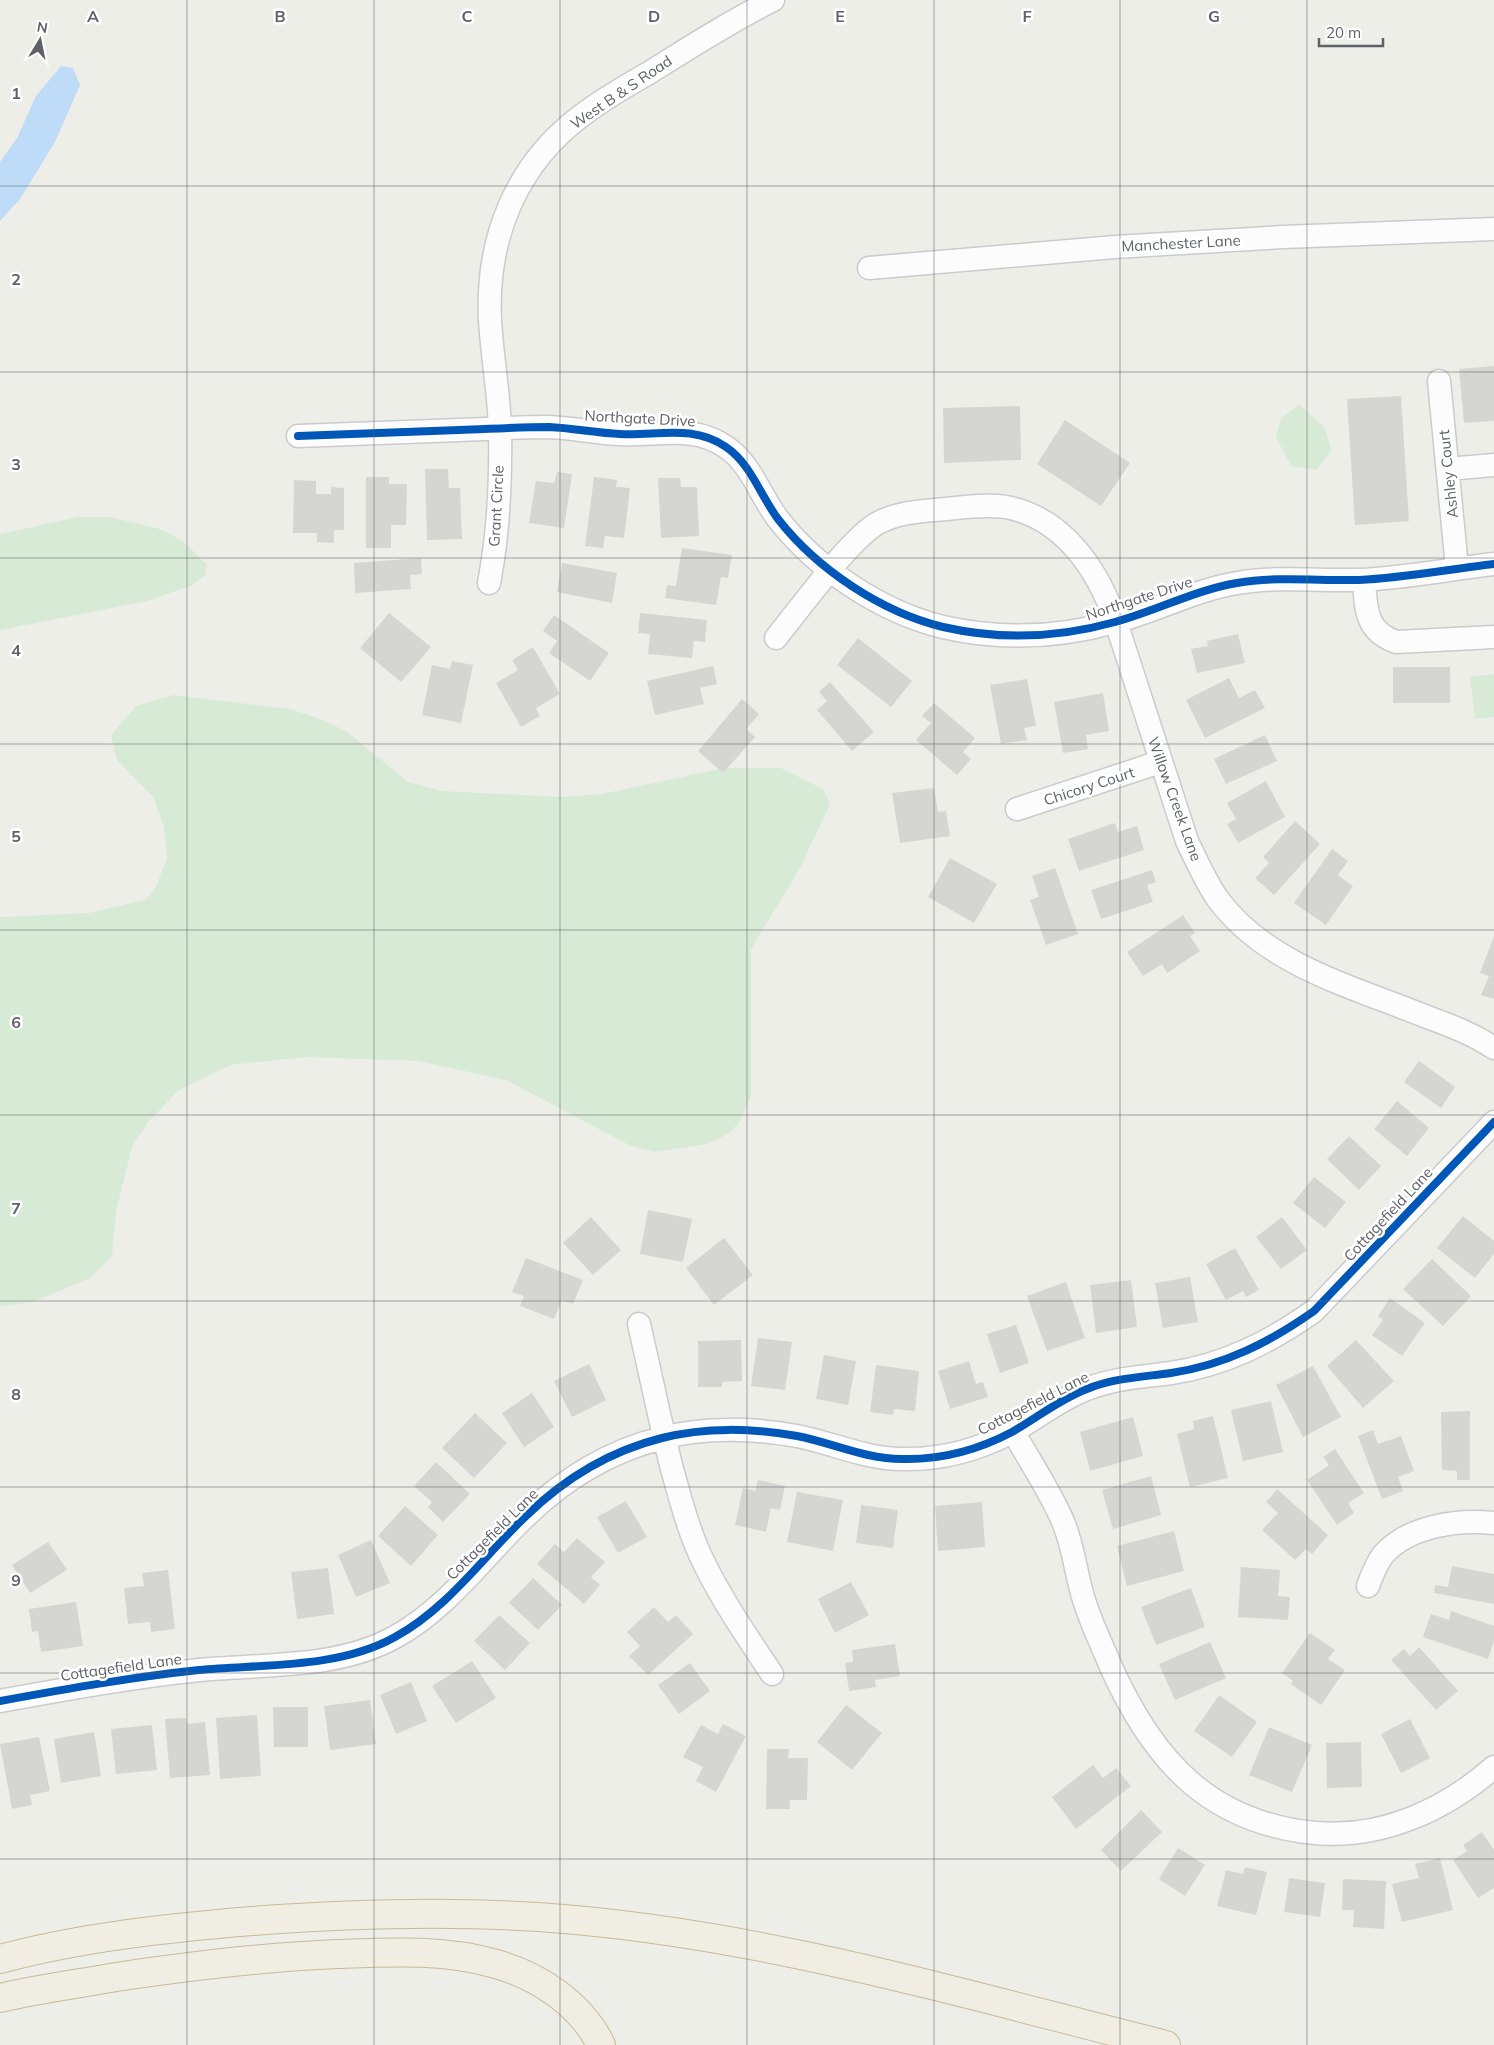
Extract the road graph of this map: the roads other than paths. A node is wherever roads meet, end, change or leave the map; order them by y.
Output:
1 (773, 0) edge
2 (1494, 229) edge
3 (869, 268) dead end
4 (1439, 381) dead end
5 (500, 428) junction
6 (298, 436) dead end
7 (1494, 465) edge
8 (1448, 469) junction
9 (1494, 564) edge
10 (1457, 568) junction
11 (830, 570) junction
12 (1364, 580) junction
13 (489, 583) dead end
14 (1116, 622) junction
15 (1494, 637) edge
16 (776, 638) dead end
17 (1160, 762) junction
18 (1017, 809) dead end
19 (1494, 1048) edge
20 (1494, 1122) edge
21 (639, 1324) dead end
22 (1013, 1431) junction
23 (664, 1437) junction
24 (1494, 1523) edge
25 (1368, 1586) dead end
26 (772, 1674) dead end
27 (0, 1701) edge
28 (1494, 1767) edge
29 (0, 1959) edge
30 (0, 1998) edge
31 (601, 2045) edge
32 (1166, 2045) edge

1 - 5 street, West B & S Road
2 - 3 street, Manchester Lane
4 - 8 street, Ashley Court
5 - 6 street, Northgate Drive
5 - 11 street, Northgate Drive
5 - 13 street, Grant Circle
7 - 8 street
8 - 10 street, Ashley Court
9 - 10 street, Northgate Drive
10 - 12 street, Northgate Drive
11 - 14 street, Northgate Drive
11 - 14 street, Willow Creek Lane
11 - 16 street, Willow Creek Lane
12 - 14 street, Northgate Drive
12 - 15 street
14 - 17 street, Willow Creek Lane
17 - 18 street, Chicory Court
17 - 19 street, Willow Creek Lane
20 - 22 street, Cottagefield Lane
21 - 23 street
22 - 23 street, Cottagefield Lane
22 - 28 street
23 - 26 street
23 - 27 street, Cottagefield Lane
24 - 25 street
29 - 32 highway
30 - 31 highway

